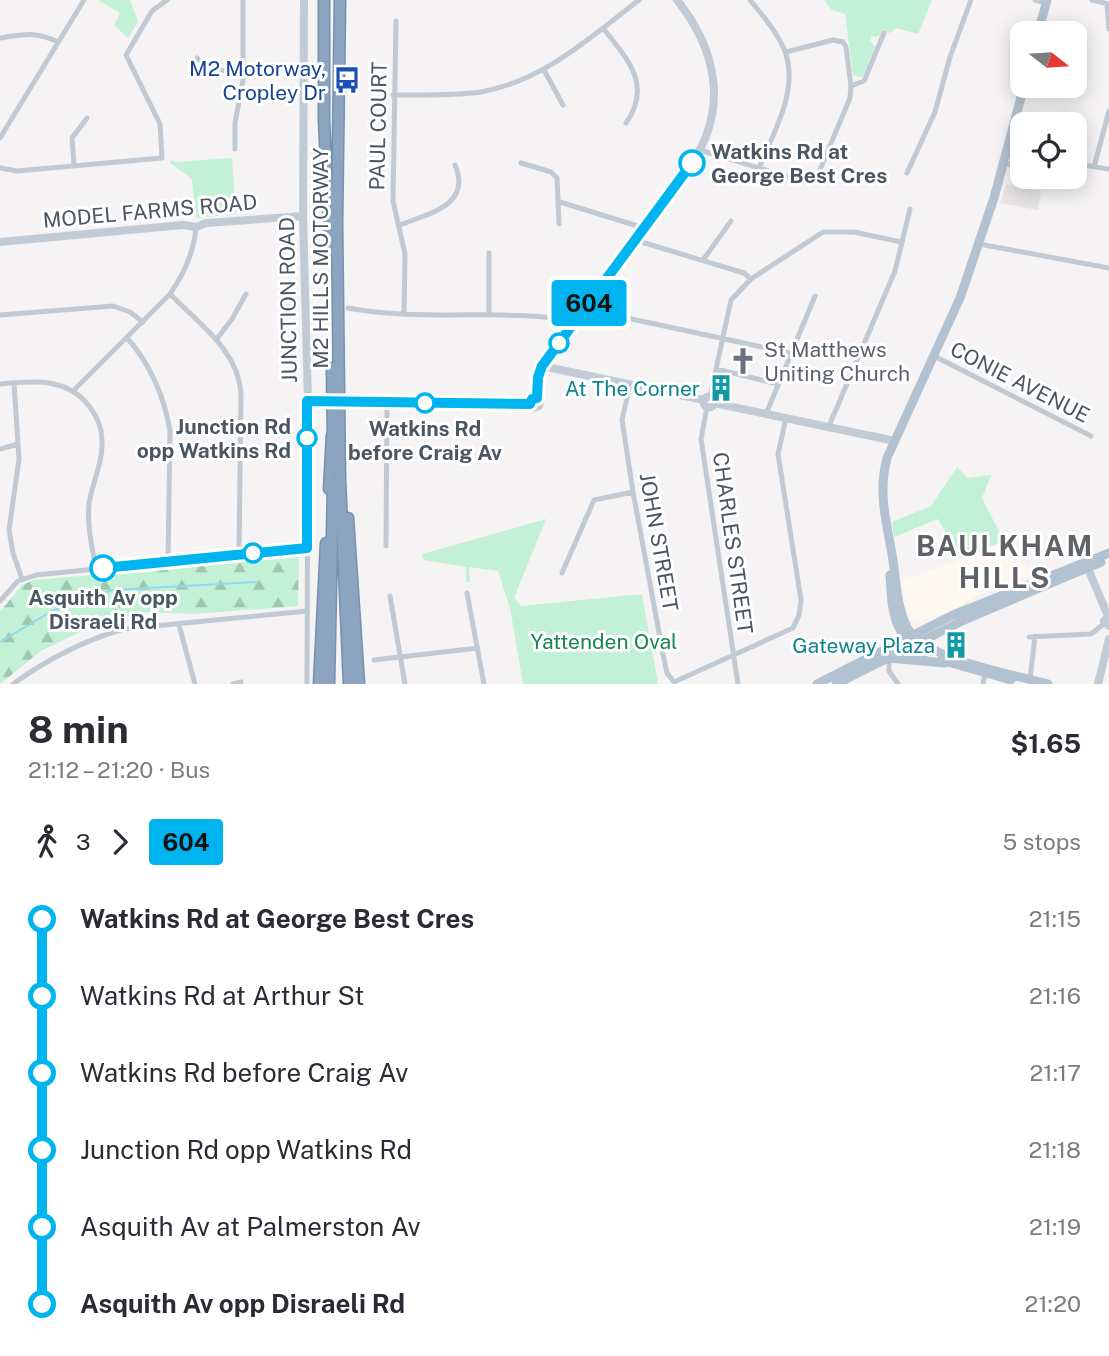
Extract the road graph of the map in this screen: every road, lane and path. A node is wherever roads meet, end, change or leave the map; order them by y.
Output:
1 (84, 0) edge
2 (167, 0) edge
3 (243, 0) edge
4 (304, 0) edge
5 (324, 0) edge
6 (340, 0) edge
7 (639, 0) edge
8 (677, 0) edge
9 (750, 0) edge
10 (971, 0) edge
11 (1035, 0) edge
12 (1092, 0) edge
13 (1047, 1) edge
14 (1108, 4) edge
15 (396, 20) dead end
16 (1041, 21) edge
17 (603, 28) junction
18 (1109, 29) edge
19 (884, 33) dead end
20 (0, 38) edge
21 (58, 42) junction
22 (786, 52) junction
23 (197, 58) dead end
24 (243, 68) junction
25 (544, 71) junction
26 (851, 86) junction
27 (393, 96) junction
28 (1021, 98) edge
29 (563, 105) dead end
30 (1109, 111) edge
31 (87, 117) dead end
32 (626, 123) dead end
33 (0, 138) edge
34 (234, 149) dead end
35 (700, 150) junction
36 (521, 163) dead end
37 (1003, 163) junction
38 (1010, 164) edge
39 (74, 165) junction
40 (455, 165) dead end
41 (0, 167) edge
42 (759, 167) junction
43 (1087, 167) edge
44 (1094, 167) junction
45 (1109, 169) edge
46 (907, 173) dead end
47 (560, 202) junction
48 (909, 209) dead end
49 (303, 216) junction
50 (731, 221) dead end
51 (559, 223) dead end
52 (400, 225) junction
53 (196, 227) junction
54 (644, 228) junction
55 (635, 240) junction
56 (0, 242) edge
57 (901, 242) junction
58 (979, 244) junction
59 (489, 253) dead end
60 (703, 260) junction
61 (1109, 268) edge
62 (751, 279) junction
63 (170, 294) junction
64 (246, 294) dead end
65 (815, 296) dead end
66 (348, 308) dead end
67 (585, 309) junction
68 (404, 314) junction
69 (489, 314) junction
70 (0, 315) edge
71 (576, 321) junction
72 (143, 322) junction
73 (127, 338) junction
74 (723, 338) junction
75 (216, 340) junction
76 (790, 353) junction
77 (934, 356) junction
78 (542, 366) junction
79 (716, 369) junction
80 (13, 383) junction
81 (0, 384) edge
82 (778, 384) junction
83 (630, 385) junction
84 (74, 391) junction
85 (307, 401) junction
86 (387, 402) junction
87 (709, 402) junction
88 (766, 414) junction
89 (332, 418) junction
90 (786, 418) junction
91 (829, 426) junction
92 (340, 435) junction
93 (1091, 436) dead end
94 (893, 440) junction
95 (18, 444) junction
96 (0, 449) edge
97 (633, 492) junction
98 (0, 528) edge
99 (9, 530) junction
100 (386, 546) dead end
101 (307, 548) junction
102 (1109, 553) edge
103 (239, 554) junction
104 (1109, 559) edge
105 (168, 562) junction
106 (1087, 565) junction
107 (96, 569) junction
108 (562, 573) dead end
109 (22, 579) junction
110 (467, 593) dead end
111 (390, 596) dead end
112 (0, 601) edge
113 (307, 611) junction
114 (896, 620) junction
115 (1108, 620) edge
116 (179, 625) junction
117 (944, 629) junction
118 (1094, 632) junction
119 (1105, 636) edge
120 (912, 641) junction
121 (478, 648) junction
122 (1107, 652) edge
123 (885, 655) junction
124 (732, 656) junction
125 (401, 657) junction
126 (374, 660) dead end
127 (948, 660) junction
128 (985, 674) junction
129 (241, 682) edge
130 (896, 682) edge
131 (1028, 682) edge
132 (13, 684) edge
133 (195, 684) edge
134 (233, 684) edge
135 (307, 684) edge
136 (319, 684) edge
137 (329, 684) edge
138 (349, 684) edge
139 (359, 684) edge
140 (405, 684) edge
141 (484, 684) edge
142 (738, 684) edge
143 (817, 684) edge
144 (836, 684) edge
145 (983, 684) edge
146 (1048, 684) edge
147 (1098, 684) edge

1 - 21 street
2 - 39 street
3 - 24 street
4 - 49 street, JUNCTION ROAD
5 - 89 highway, M2 HILLS MOTORWAY
6 - 92 highway, M2 HILLS MOTORWAY
7 - 17 street
8 - 35 street
9 - 22 street
10 - 46 street
11 - 13 street
12 - 14 street
13 - 16 main road
14 - 18 street
15 - 27 street, PAUL COURT
17 - 25 street
17 - 32 street
19 - 26 street
20 - 21 street
21 - 33 street
22 - 26 street
22 - 42 street
23 - 24 street
24 - 34 street
25 - 27 street
25 - 29 street
26 - 42 street
27 - 52 street, PAUL COURT
28 - 37 main road
30 - 44 street
31 - 39 street
35 - 42 street
35 - 54 street
36 - 47 street
37 - 38 street
37 - 58 main road
39 - 41 street
40 - 52 street
43 - 44 street
44 - 45 street
47 - 51 street
47 - 54 street
48 - 57 street
49 - 53 street, MODEL FARMS ROAD
49 - 85 street, JUNCTION ROAD
50 - 60 street
52 - 68 street, PAUL COURT
53 - 56 street, MODEL FARMS ROAD
53 - 63 street
54 - 55 street
55 - 60 street
55 - 67 street
57 - 62 street, CHARLES STREET
57 - 91 street
58 - 61 street
58 - 77 main road
59 - 69 street
60 - 62 street
62 - 74 street, CHARLES STREET
63 - 72 street
63 - 75 street
64 - 75 street
65 - 76 street
66 - 68 street
67 - 71 street
67 - 74 street
68 - 69 street
69 - 71 street
70 - 72 street
71 - 78 street
72 - 73 street
73 - 84 street
73 - 105 street
74 - 76 street
74 - 79 street, CHARLES STREET
75 - 103 street
76 - 82 street
77 - 93 street, CONIE AVENUE
77 - 94 main road
78 - 83 street
78 - 86 street
79 - 82 street
79 - 87 street, CHARLES STREET
80 - 81 street
80 - 84 street
80 - 95 street
82 - 88 street
83 - 87 street
83 - 97 street, JOHN STREET
84 - 107 street
85 - 86 street, bridge
85 - 101 street, JUNCTION ROAD
86 - 100 street
87 - 88 street
87 - 124 street, CHARLES STREET
88 - 90 street
89 - 136 highway
89 - 137 highway, M2 HILLS MOTORWAY
90 - 91 street
90 - 124 street
91 - 94 street
92 - 138 highway, M2 HILLS MOTORWAY
92 - 139 highway
94 - 114 main road
94 - 120 main road
95 - 96 street
95 - 99 street
97 - 108 street
97 - 124 street, JOHN STREET
98 - 99 street
99 - 109 street
101 - 103 street
101 - 113 street, JUNCTION ROAD
102 - 106 main road
103 - 105 street
104 - 106 main road
105 - 107 street
106 - 115 street
106 - 117 main road
106 - 120 main road
107 - 109 street
109 - 112 street
110 - 121 street
111 - 125 street
113 - 116 street
113 - 135 street, JUNCTION ROAD
114 - 120 main road
114 - 123 main road
115 - 118 street
116 - 132 street
116 - 133 street
117 - 120 main road
117 - 127 main road
118 - 119 street
118 - 131 street
119 - 122 street
120 - 123 main road
120 - 127 main road
121 - 125 street
121 - 141 street
122 - 147 street
123 - 127 main road
123 - 130 street
123 - 143 main road
123 - 144 main road
124 - 142 street, CHARLES STREET
125 - 126 street
125 - 140 street
127 - 128 main road
127 - 131 main road
128 - 131 main road
128 - 145 street
129 - 134 street
131 - 146 main road

